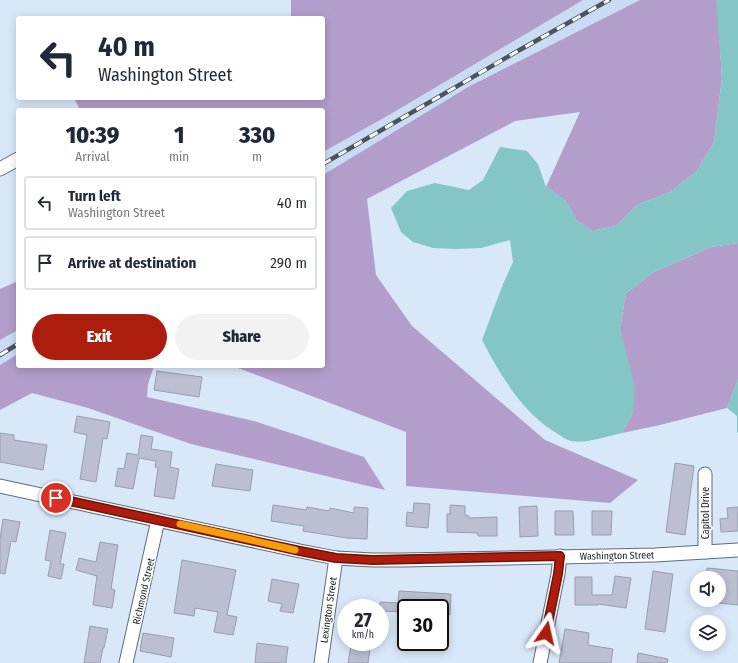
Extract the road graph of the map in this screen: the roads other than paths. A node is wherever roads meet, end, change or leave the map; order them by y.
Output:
1 (16, 160) edge
2 (0, 169) edge
3 (704, 474) dead end
4 (0, 486) edge
5 (158, 520) junction
6 (738, 550) edge
7 (705, 552) junction
8 (560, 556) junction
9 (336, 558) junction
10 (126, 663) edge
11 (320, 663) edge
12 (540, 663) edge

1 - 2 street
3 - 7 street, Capitol Drive
4 - 5 street, Washington Street
5 - 9 street, Washington Street
5 - 10 street, Richmond Street
6 - 7 street, Washington Street
7 - 8 street, Washington Street
8 - 9 street, Washington Street
8 - 12 street
9 - 11 street, Lexington Street

